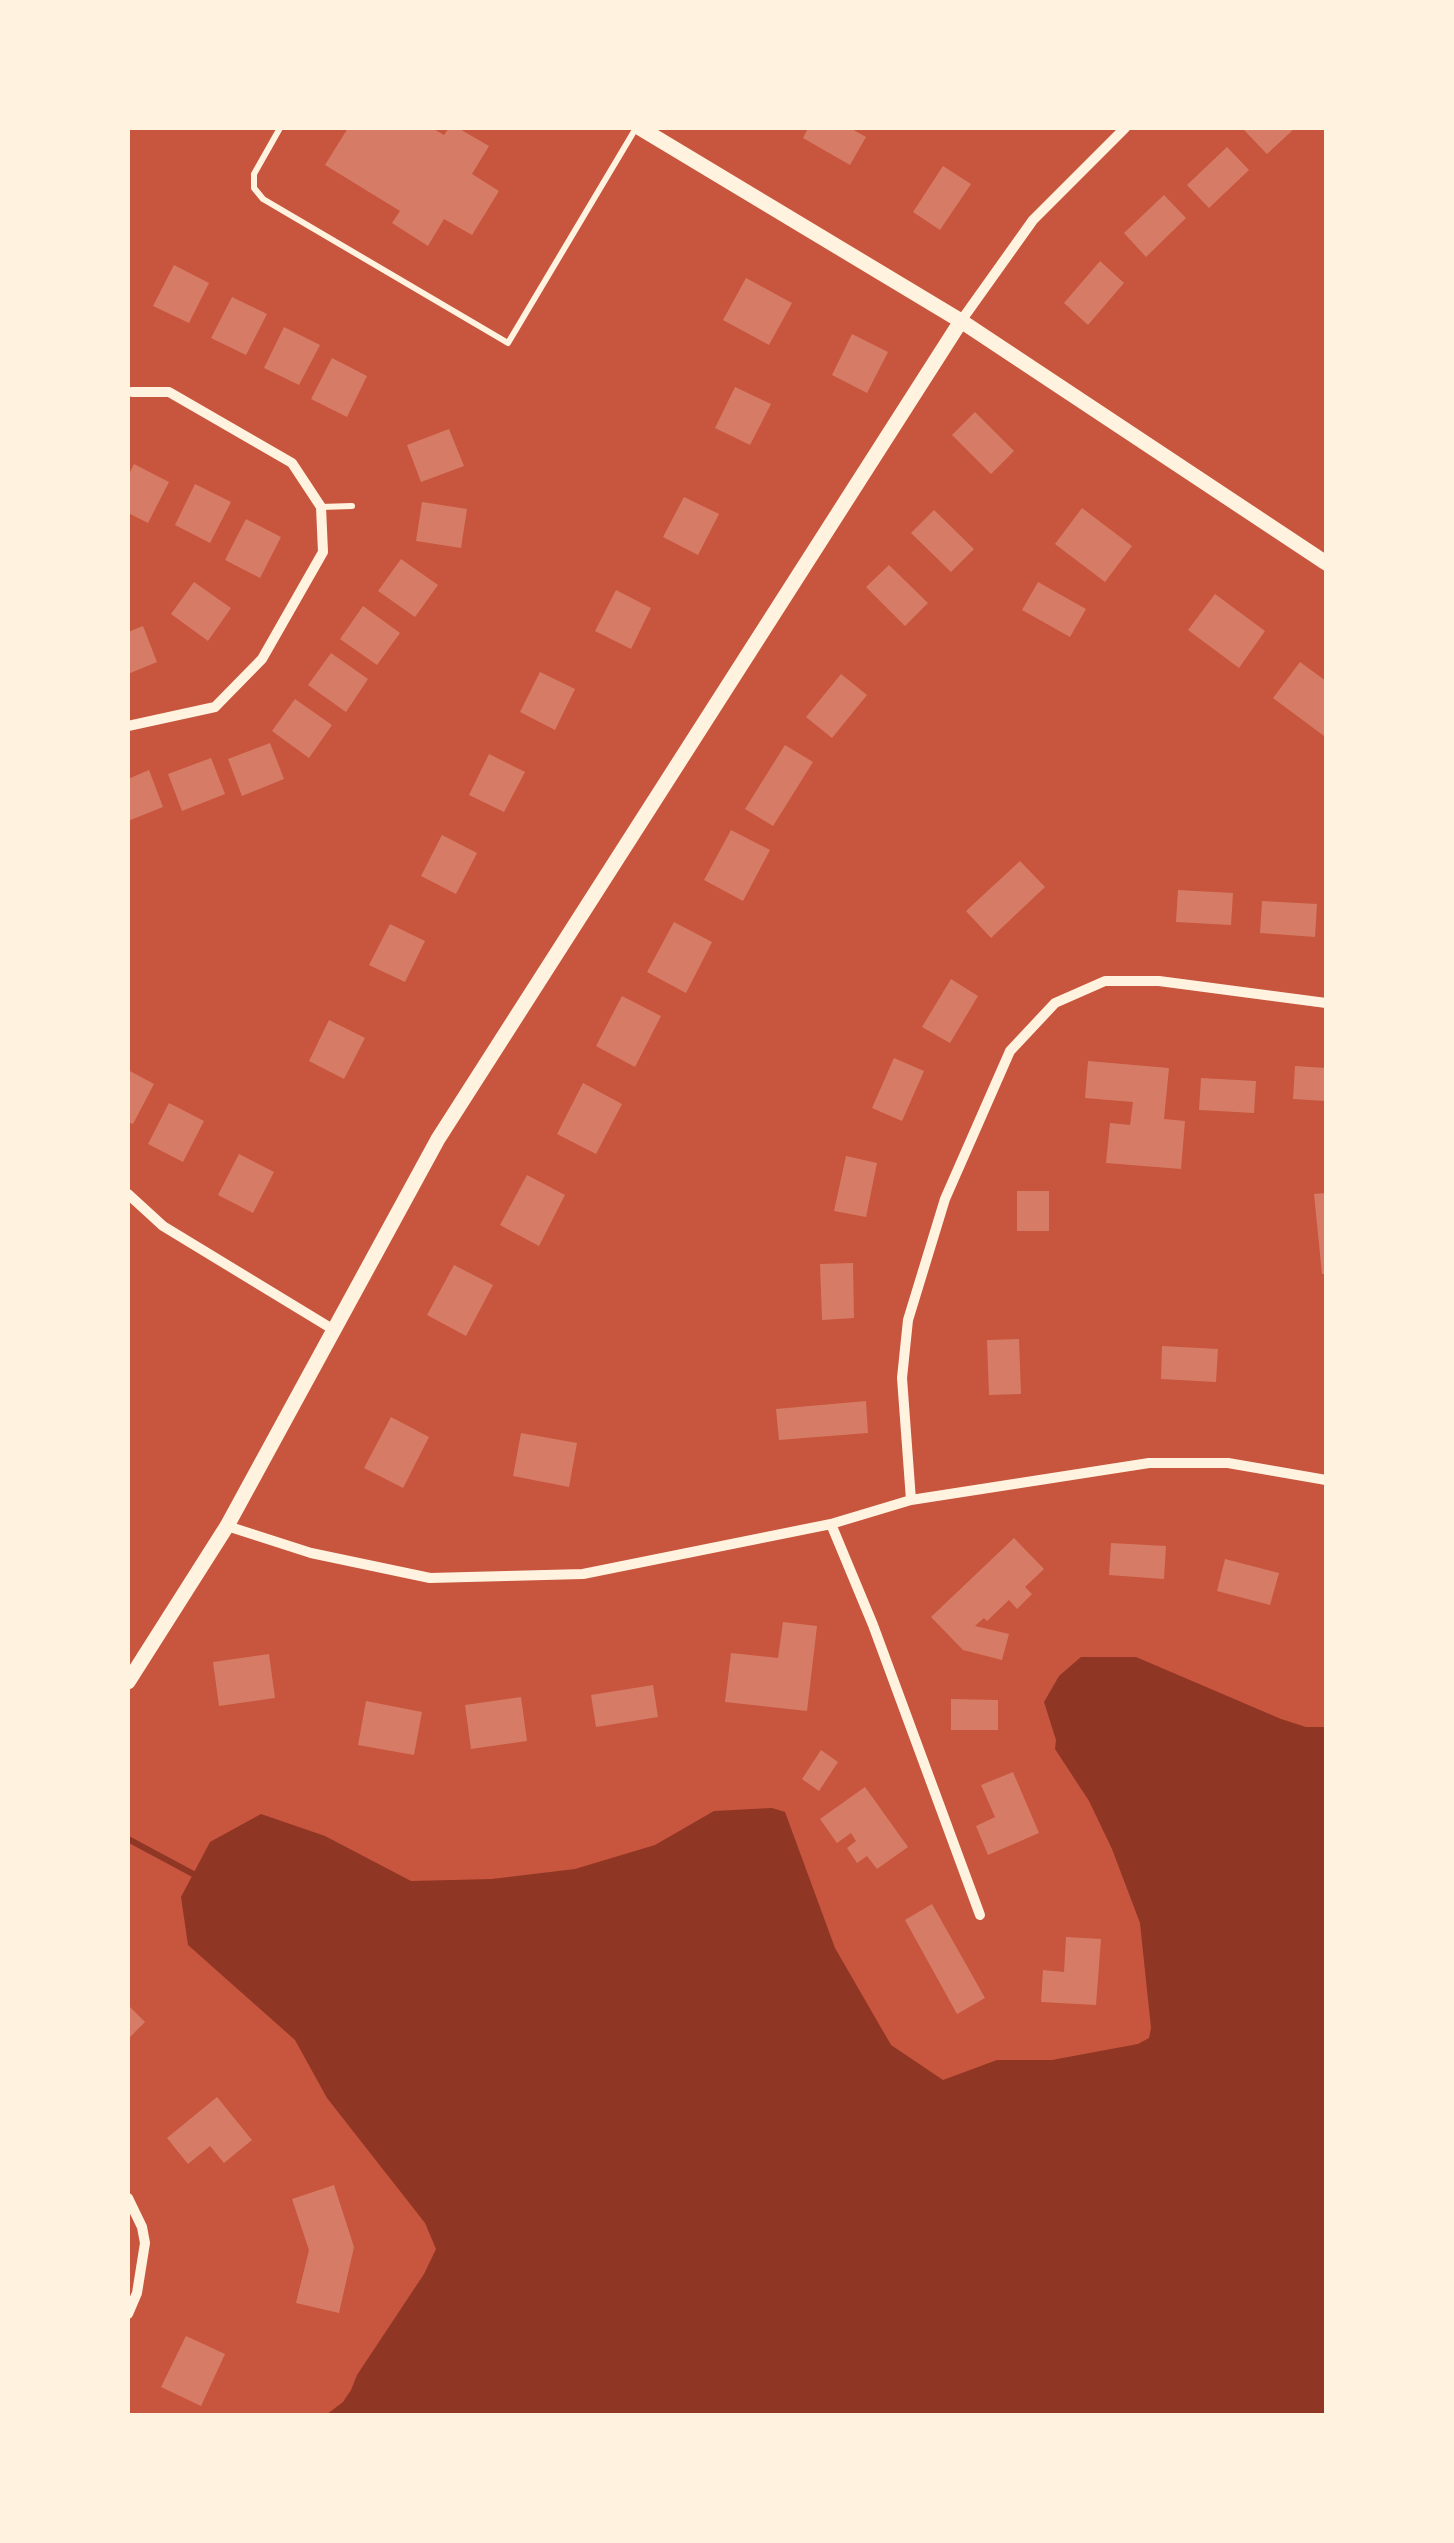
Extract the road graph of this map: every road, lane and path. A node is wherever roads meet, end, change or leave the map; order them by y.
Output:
1 (280, 128) edge
2 (638, 128) edge
3 (1125, 128) edge
4 (961, 321) junction
5 (132, 392) dead end
6 (352, 506) dead end
7 (320, 507) junction
8 (1326, 562) edge
9 (128, 726) edge
10 (1326, 1004) edge
11 (128, 1194) edge
12 (334, 1330) junction
13 (1326, 1480) edge
14 (911, 1500) junction
15 (831, 1524) junction
16 (227, 1526) junction
17 (128, 1682) edge
18 (980, 1915) dead end
19 (128, 2198) edge
20 (128, 2314) edge

1 - 2 lane
2 - 4 street
3 - 4 street
4 - 8 street
4 - 12 street
5 - 7 street
6 - 7 lane
7 - 9 street
10 - 14 street
11 - 12 street
12 - 16 street
13 - 14 street
14 - 15 street
15 - 16 street
15 - 18 street
16 - 17 street
19 - 20 street

